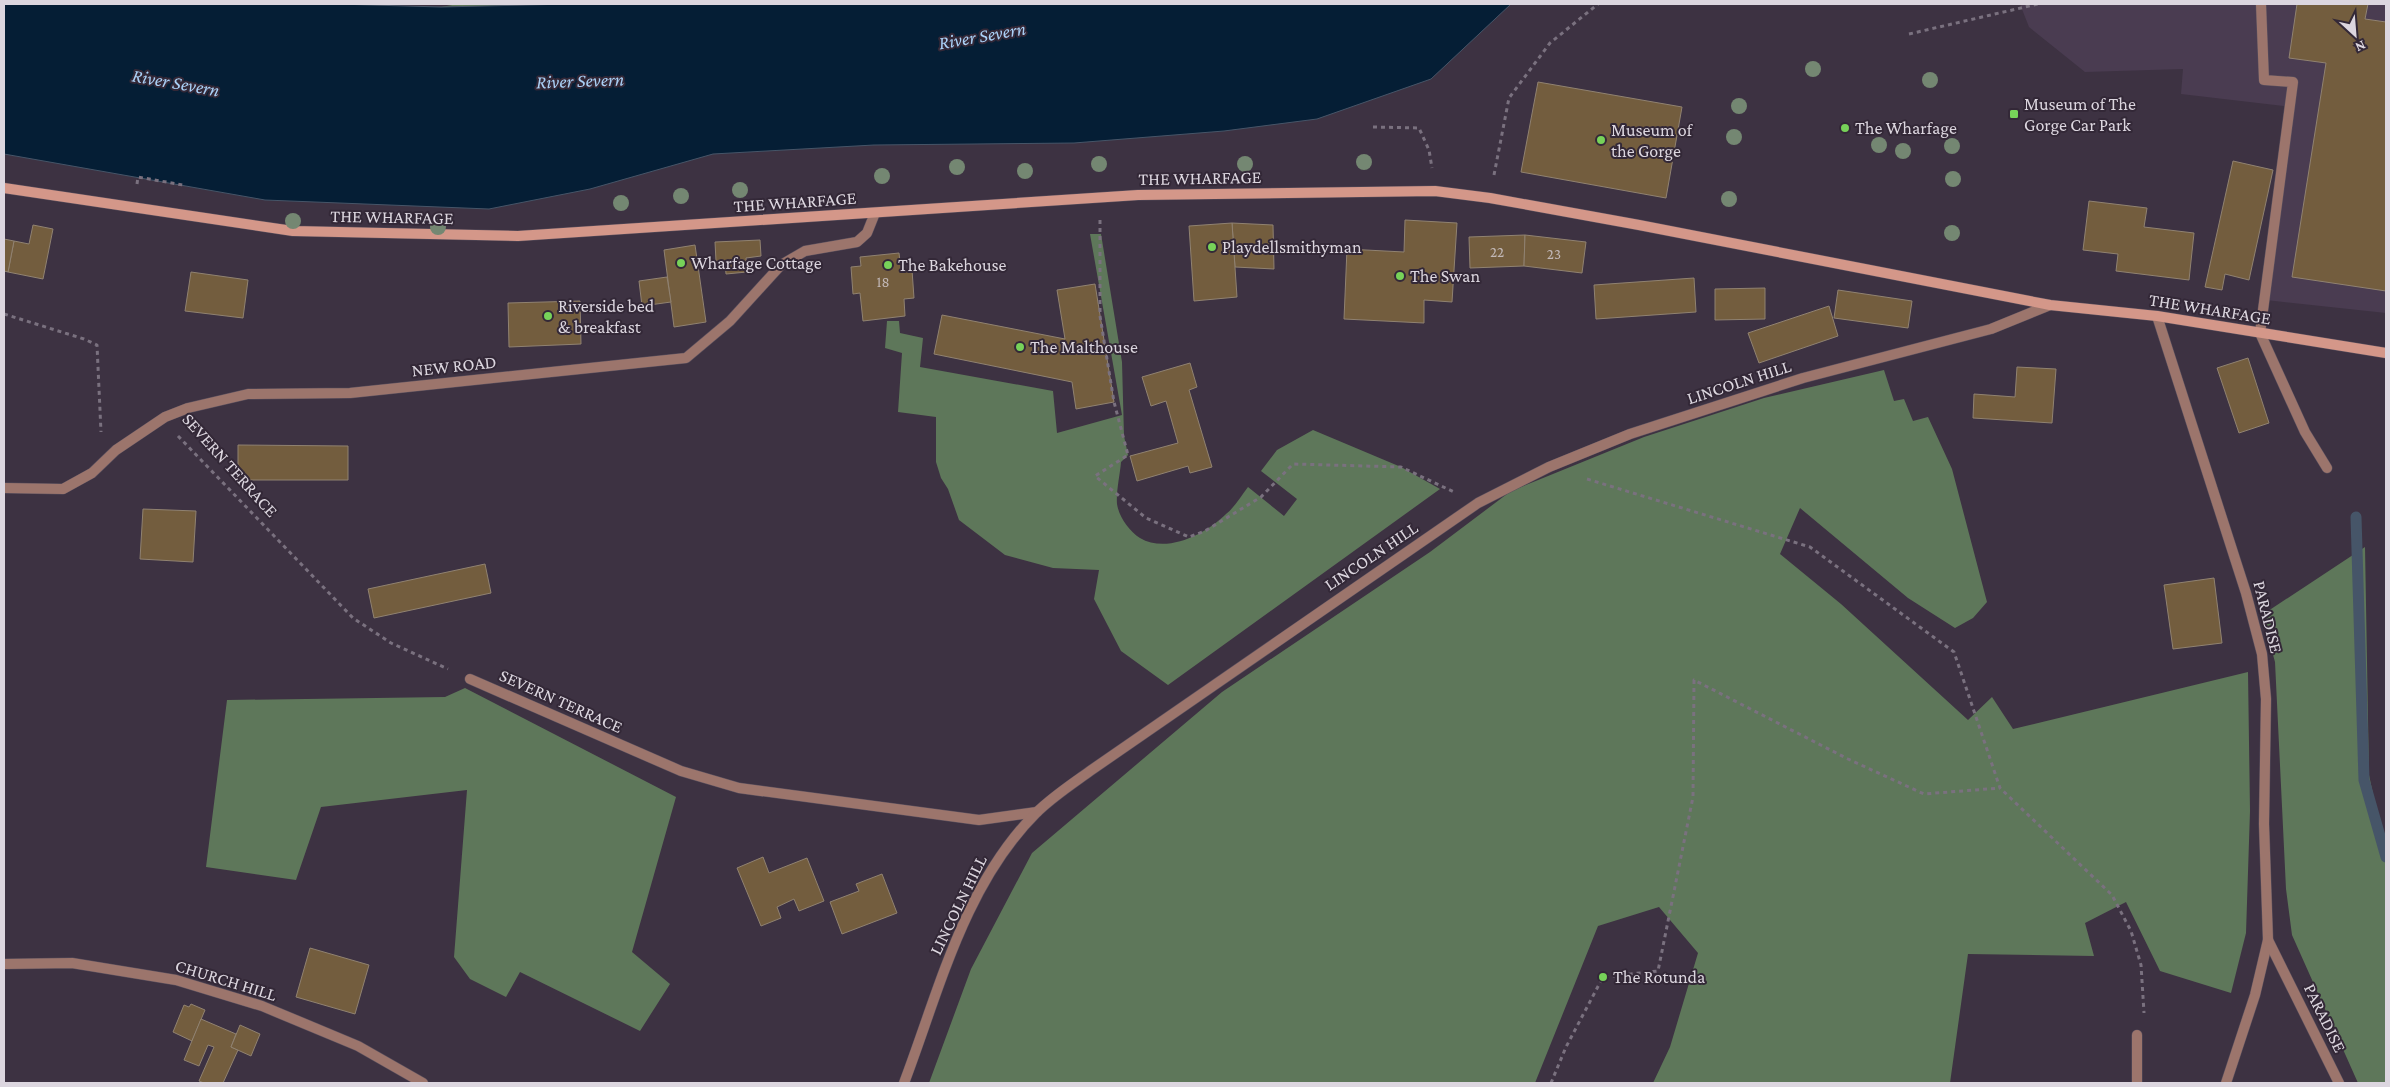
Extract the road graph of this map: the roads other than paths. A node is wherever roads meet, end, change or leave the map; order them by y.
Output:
1 (2261, 4) edge
2 (4, 188) edge
3 (875, 213) junction
4 (2050, 305) junction
5 (2157, 316) junction
6 (2260, 333) junction
7 (2386, 353) edge
8 (2327, 468) dead end
9 (4, 488) edge
10 (470, 679) road end
11 (1037, 812) junction
12 (2268, 940) junction
13 (4, 964) edge
14 (2137, 1035) road end
15 (423, 1083) edge
16 (904, 1083) edge
17 (2137, 1083) edge
18 (2226, 1083) edge
19 (2339, 1083) edge

1 - 6 street
2 - 3 street, THE WHARFAGE
3 - 4 street, THE WHARFAGE
3 - 9 street, NEW ROAD
4 - 5 street, THE WHARFAGE
4 - 11 street, LINCOLN HILL
5 - 6 street, THE WHARFAGE
5 - 12 street, PARADISE
6 - 7 street, THE WHARFAGE
6 - 8 street
10 - 11 street, SEVERN TERRACE
11 - 16 street, LINCOLN HILL
12 - 18 street, PARADISE
12 - 19 street, PARADISE
13 - 15 street, CHURCH HILL
14 - 17 street

